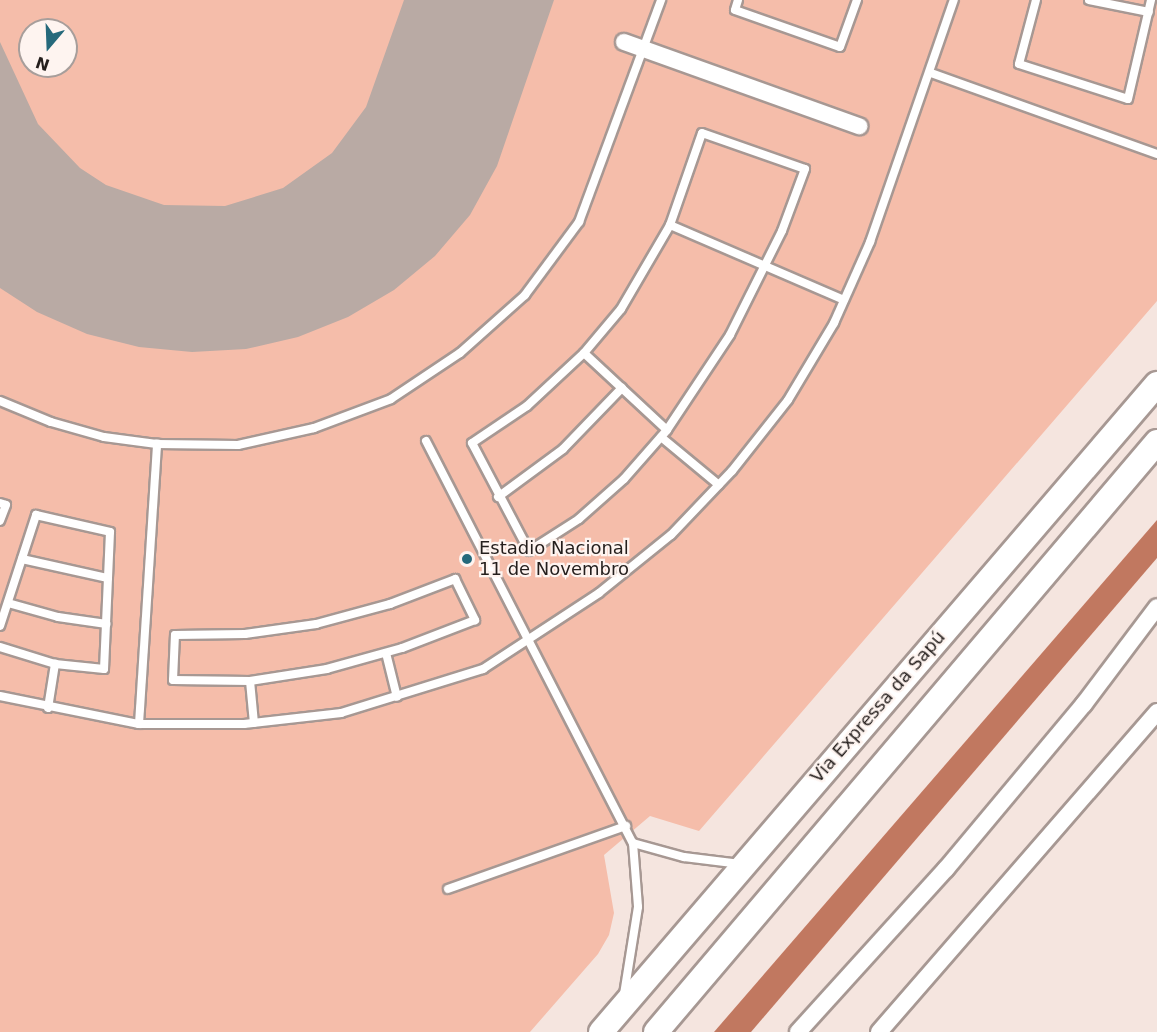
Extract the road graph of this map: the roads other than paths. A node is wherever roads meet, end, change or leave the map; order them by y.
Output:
1 (661, 0) edge
2 (738, 0) edge
3 (857, 0) edge
4 (954, 0) edge
5 (1036, 0) edge
6 (1089, 0) edge
7 (1151, 0) edge
8 (1149, 12) junction
9 (624, 42) dead end
10 (645, 48) junction
11 (931, 73) junction
12 (859, 126) dead end
13 (1157, 154) edge
14 (670, 225) junction
15 (766, 266) junction
16 (844, 300) junction
17 (584, 353) junction
18 (1157, 384) edge
19 (622, 388) junction
20 (0, 401) edge
21 (664, 434) junction
22 (426, 441) dead end
23 (1157, 442) edge
24 (157, 444) junction
25 (718, 485) junction
26 (498, 497) junction
27 (0, 503) edge
28 (0, 521) edge
29 (22, 559) junction
30 (108, 578) junction
31 (8, 603) junction
32 (1157, 607) edge
33 (106, 624) junction
34 (0, 626) edge
35 (526, 642) junction
36 (0, 647) edge
37 (386, 654) junction
38 (55, 664) junction
39 (250, 681) junction
40 (0, 696) edge
41 (397, 697) junction
42 (48, 708) junction
43 (1157, 712) edge
44 (254, 723) junction
45 (139, 724) junction
46 (626, 826) junction
47 (633, 843) junction
48 (744, 864) junction
49 (448, 889) dead end
50 (621, 1008) junction
51 (601, 1032) edge
52 (656, 1032) edge
53 (798, 1032) edge
54 (879, 1032) edge

1 - 10 lane
2 - 3 lane
4 - 11 lane
5 - 8 lane
6 - 8 lane
7 - 8 lane
9 - 10 street
10 - 12 street
10 - 24 lane
11 - 13 lane
11 - 16 lane
14 - 15 lane
14 - 15 lane
14 - 17 lane
15 - 16 lane
15 - 21 lane
16 - 25 lane
17 - 19 lane
17 - 26 lane
18 - 48 main road, Via Expressa da Sapú
19 - 21 lane
19 - 26 lane
20 - 24 lane
21 - 25 lane
21 - 26 lane
22 - 35 lane
23 - 52 main road
24 - 45 lane
25 - 35 lane
27 - 28 lane
29 - 30 lane
29 - 30 lane
29 - 31 lane
30 - 33 lane
31 - 33 lane
31 - 34 lane
32 - 53 street
33 - 38 lane
35 - 41 lane
35 - 46 lane
36 - 38 lane
37 - 39 lane
37 - 39 lane
37 - 41 lane
38 - 42 lane
39 - 44 lane
40 - 42 lane
41 - 44 lane
42 - 45 lane
43 - 54 street
44 - 45 lane
46 - 47 lane
46 - 49 lane
47 - 48 lane
47 - 50 lane
48 - 50 main road, Via Expressa da Sapú
50 - 51 main road, Via Expressa da Sapú

